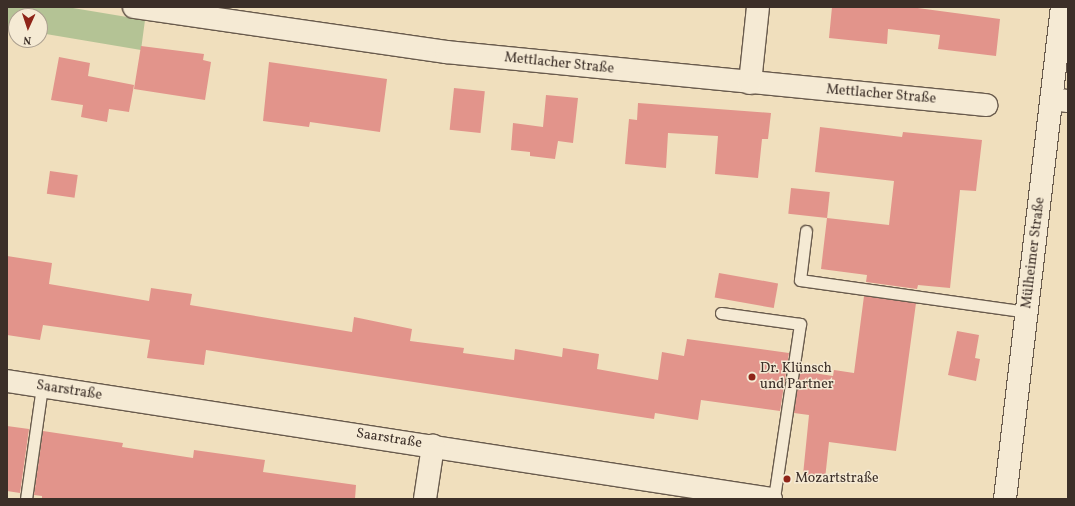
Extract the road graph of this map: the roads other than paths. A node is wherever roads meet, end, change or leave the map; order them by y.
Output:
1 (134, 7) edge
2 (758, 7) edge
3 (1062, 7) edge
4 (750, 83) junction
5 (1060, 100) edge
6 (986, 105) dead end
7 (806, 231) dead end
8 (1026, 312) junction
9 (721, 313) dead end
10 (7, 381) edge
11 (42, 387) junction
12 (433, 446) junction
13 (745, 497) edge
14 (26, 499) edge
15 (425, 499) edge
16 (772, 499) edge
17 (1005, 499) edge

1 - 4 street, Mettlacher Straße
2 - 4 street
3 - 5 street, Mülheimer Straße
4 - 6 street, Mettlacher Straße
5 - 8 street, Mülheimer Straße
7 - 8 lane
8 - 17 street, Mülheimer Straße
9 - 16 lane
10 - 11 street, Saarstraße
11 - 12 street, Saarstraße
11 - 14 lane
12 - 13 street, Saarstraße
12 - 15 street
13 - 16 street, Saarstraße

